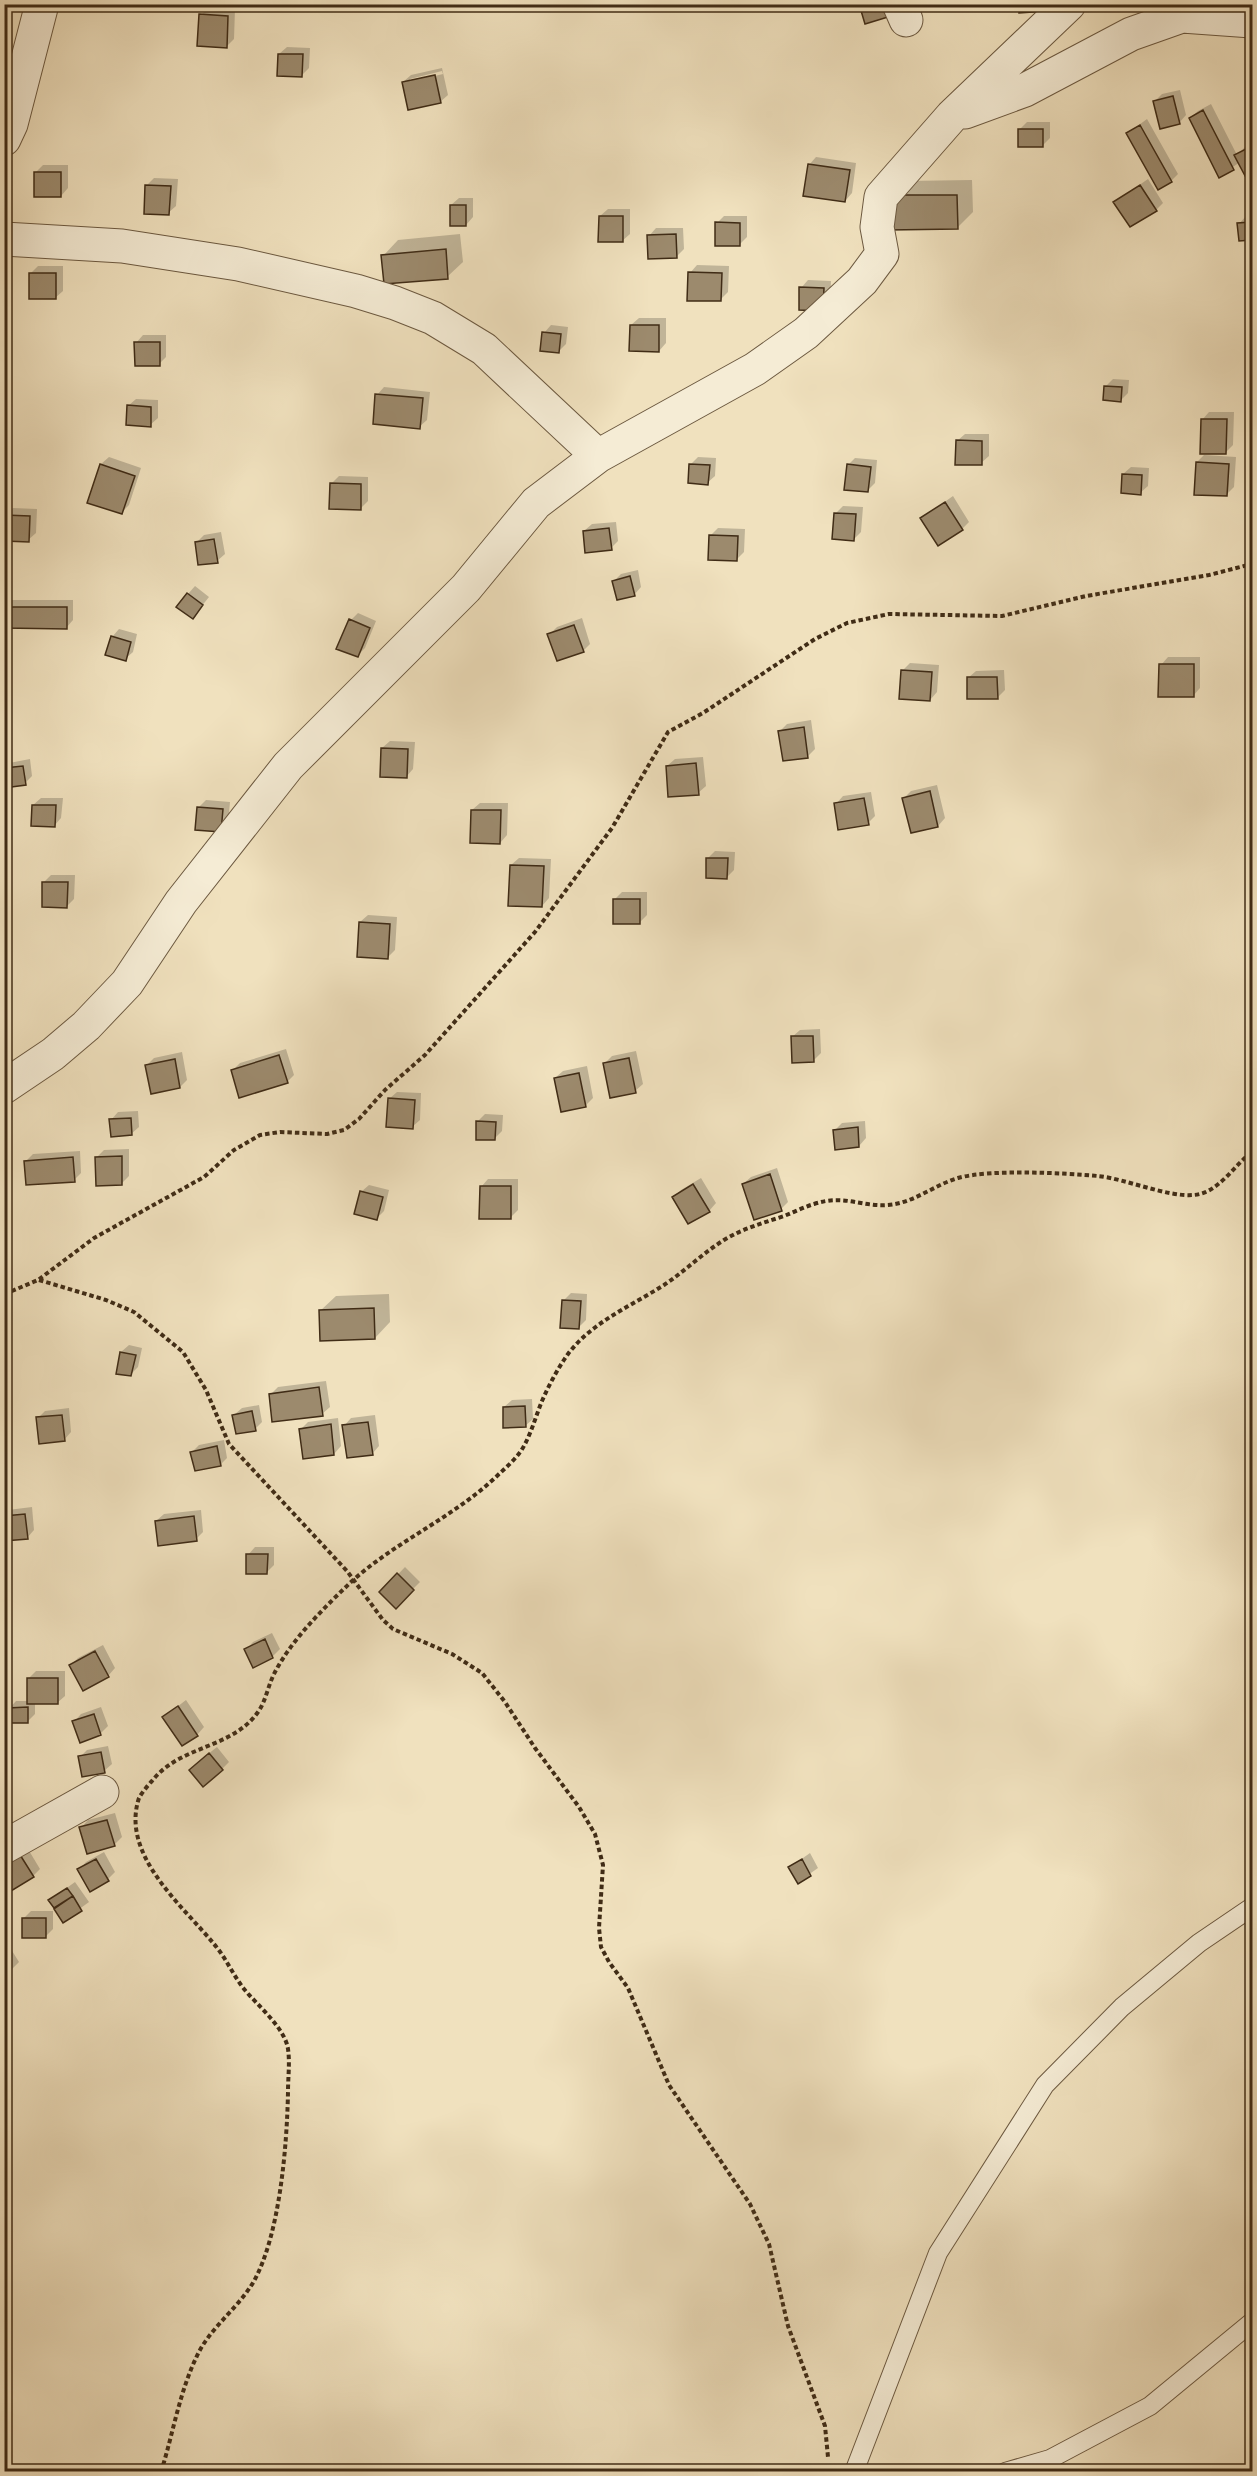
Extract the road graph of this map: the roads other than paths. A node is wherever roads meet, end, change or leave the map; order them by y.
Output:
1 (42, 4) edge
2 (1069, 4) edge
3 (1252, 21) edge
4 (952, 117) junction
5 (4, 139) edge
6 (4, 239) edge
7 (598, 456) junction
8 (4, 1087) edge
9 (102, 1792) dead end
10 (4, 1847) edge
11 (1252, 1907) edge
12 (1252, 2322) edge
13 (854, 2472) edge
14 (1005, 2472) edge

1 - 5 street
2 - 4 street
3 - 4 street
4 - 7 street
6 - 7 street
7 - 8 street
9 - 10 street
11 - 13 lane
12 - 14 lane

